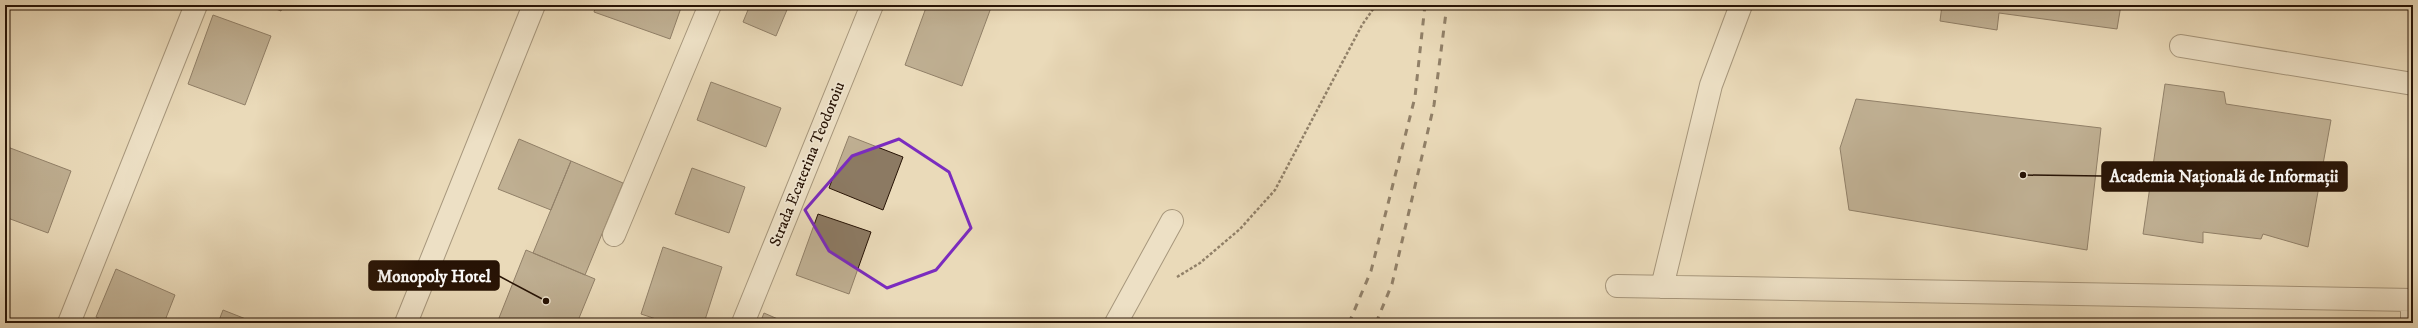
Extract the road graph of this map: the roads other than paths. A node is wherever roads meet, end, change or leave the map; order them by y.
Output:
1 (196, 5) edge
2 (534, 5) edge
3 (710, 5) edge
4 (872, 5) edge
5 (1741, 5) edge
6 (2181, 46) dead end
7 (2413, 84) edge
8 (1172, 221) dead end
9 (614, 235) dead end
10 (1617, 286) dead end
11 (1662, 286) junction
12 (2412, 300) edge
13 (69, 323) edge
14 (406, 323) edge
15 (743, 323) edge
16 (1116, 323) edge
17 (2412, 323) edge

1 - 13 street
2 - 14 street
3 - 9 street
4 - 15 street, Strada Ecaterina Teodoroiu
5 - 11 street
6 - 7 street
8 - 16 street
10 - 11 street
11 - 12 street
12 - 17 street

